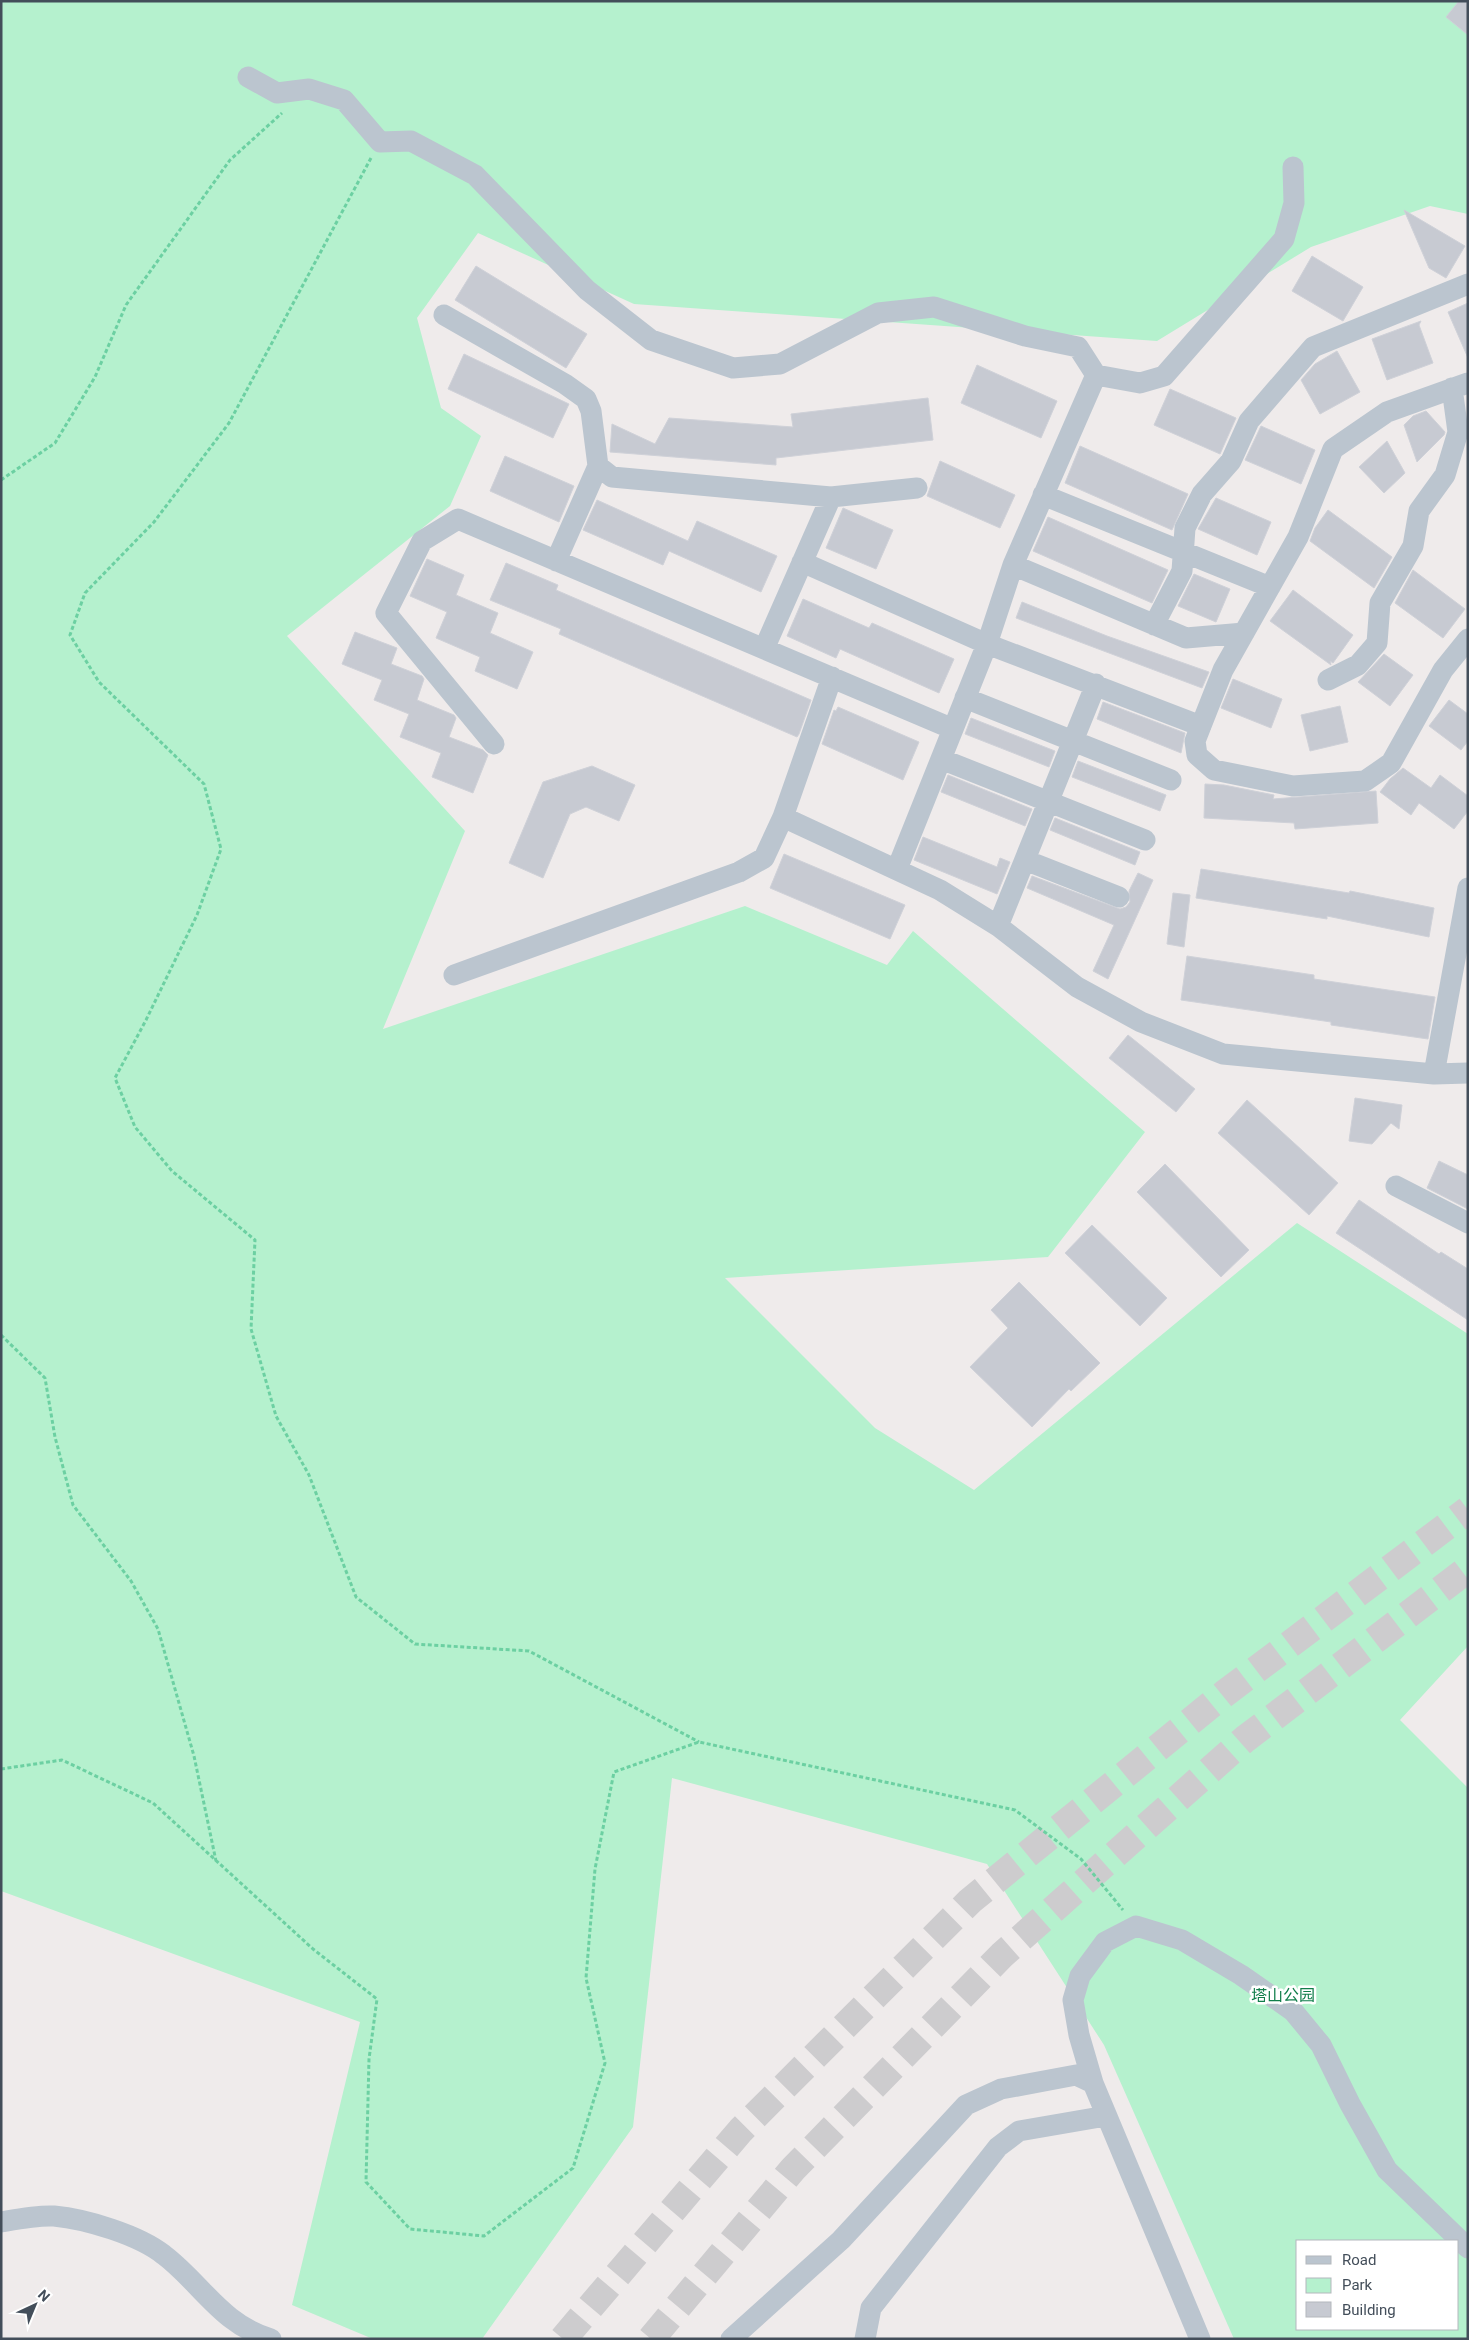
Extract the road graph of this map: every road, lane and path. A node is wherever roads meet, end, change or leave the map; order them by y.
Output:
1 (248, 77) dead end
2 (309, 89) junction
3 (380, 142) junction
4 (1293, 167) dead end
5 (1468, 284) edge
6 (444, 315) dead end
7 (1096, 375) junction
8 (1460, 386) edge
9 (598, 466) junction
10 (1, 480) edge
11 (917, 488) dead end
12 (1043, 495) junction
13 (831, 497) junction
14 (1184, 552) junction
15 (556, 561) junction
16 (802, 562) junction
17 (1013, 565) junction
18 (1270, 587) junction
19 (1154, 625) junction
20 (1244, 633) junction
21 (1468, 639) edge
22 (988, 644) junction
23 (764, 649) junction
24 (832, 677) junction
25 (1328, 680) dead end
26 (1096, 684) junction
27 (965, 698) junction
28 (1201, 726) junction
29 (953, 728) junction
30 (1073, 741) junction
31 (494, 744) dead end
32 (941, 759) junction
33 (1171, 780) dead end
34 (1049, 801) junction
35 (783, 817) junction
36 (1145, 840) dead end
37 (1025, 860) junction
38 (898, 869) junction
39 (1468, 888) edge
40 (1119, 897) dead end
41 (998, 926) junction
42 (454, 975) dead end
43 (1468, 1073) edge
44 (1434, 1074) junction
45 (1396, 1186) dead end
46 (1468, 1224) edge
47 (1, 1335) edge
48 (700, 1742) junction
49 (1, 1770) edge
50 (217, 1862) junction
51 (1136, 1926) junction
52 (1093, 2083) junction
53 (1106, 2116) junction
54 (1, 2222) edge
55 (1468, 2248) edge
56 (271, 2339) edge
57 (732, 2339) edge
58 (865, 2339) edge
59 (1200, 2339) edge

1 - 2 street
2 - 3 street
2 - 10 path
3 - 7 street
3 - 48 path
4 - 7 street
5 - 14 street
6 - 9 street
7 - 12 street
8 - 18 street
8 - 25 street
9 - 13 street
9 - 15 street
11 - 13 street
12 - 14 street
12 - 17 street
13 - 16 street
14 - 18 street
14 - 19 street
15 - 23 street
15 - 31 street
16 - 22 street
16 - 23 street
17 - 19 street
17 - 22 street
18 - 20 street
19 - 20 street
20 - 28 street
21 - 28 street
22 - 26 street
22 - 27 street
23 - 24 street
24 - 29 street
24 - 35 street
26 - 28 street
26 - 30 street
27 - 29 street
27 - 30 street
29 - 32 street
30 - 33 street
30 - 34 street
32 - 34 street
32 - 38 street
34 - 36 street
34 - 37 street
35 - 38 street
35 - 42 street
37 - 40 street
37 - 41 street
38 - 41 street
39 - 44 street
41 - 44 street
43 - 44 street
45 - 46 street
47 - 50 path
48 - 50 path
48 - 51 path
49 - 50 path
51 - 52 street
51 - 55 street
52 - 53 street
52 - 57 street
53 - 58 street
53 - 59 street
54 - 56 street

